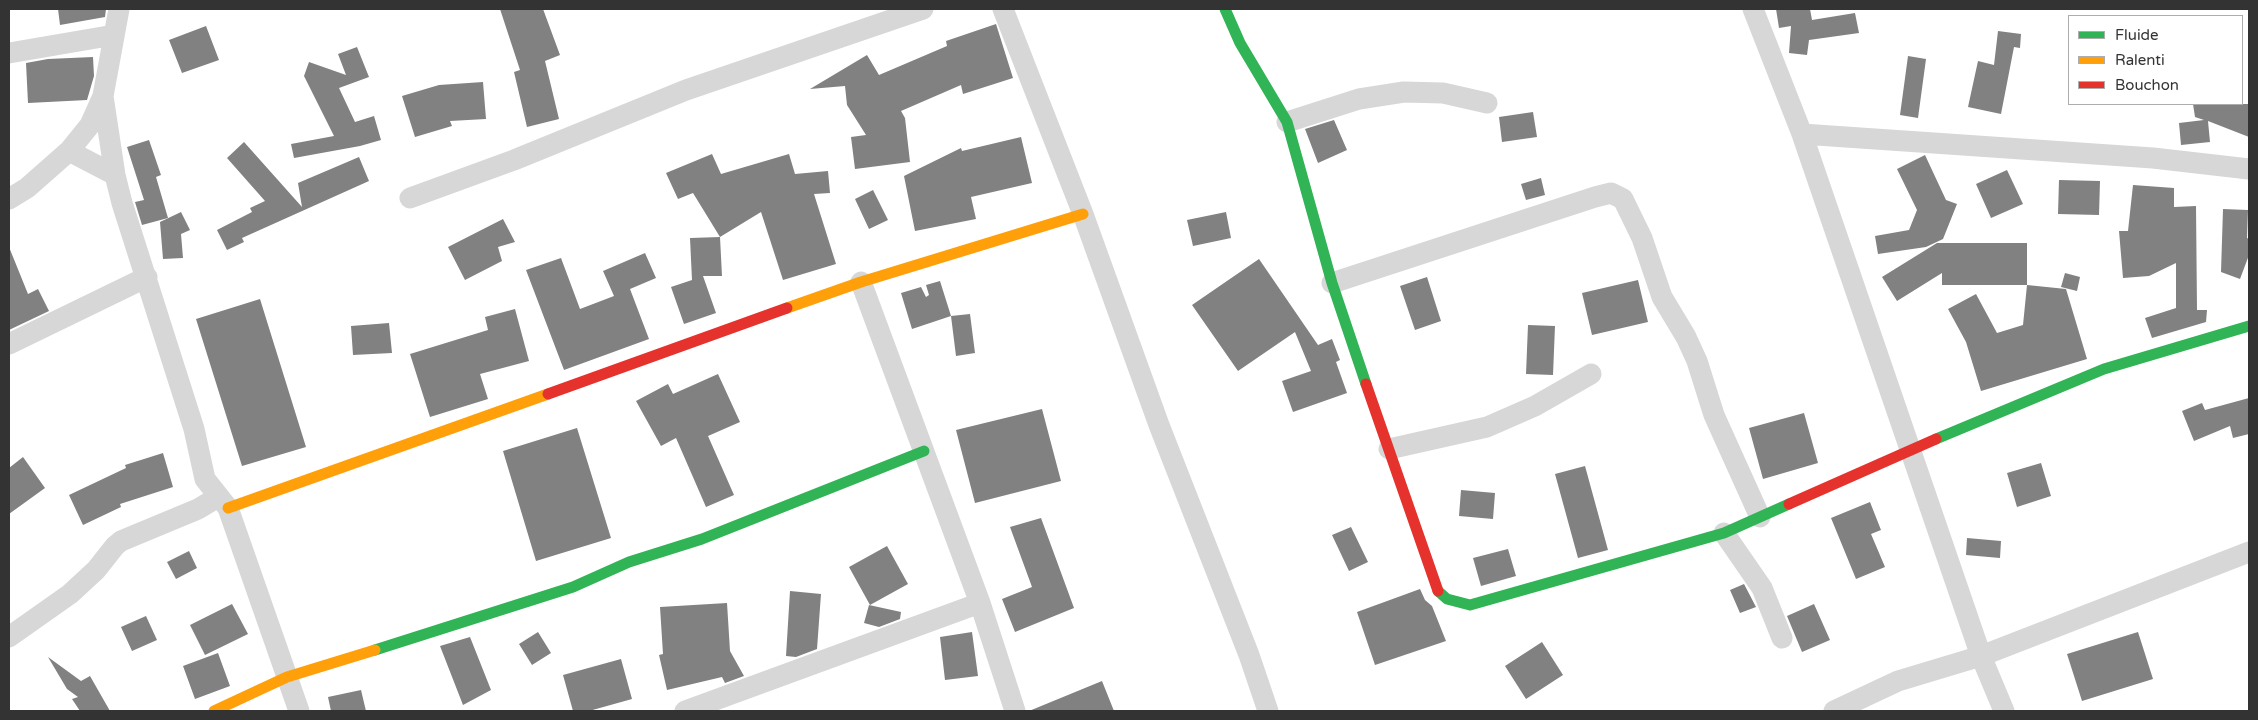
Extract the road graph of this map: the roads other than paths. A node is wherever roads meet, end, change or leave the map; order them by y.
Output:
1 (923, 9) edge
2 (1003, 9) edge
3 (1225, 9) edge
4 (1753, 9) edge
5 (123, 10) edge
6 (114, 35) junction
7 (9, 53) edge
8 (103, 96) junction
9 (1486, 103) dead end
10 (1288, 122) junction
11 (1802, 134) junction
12 (70, 151) junction
13 (2249, 169) edge
14 (115, 175) junction
15 (410, 198) dead end
16 (9, 199) edge
17 (1083, 214) junction
18 (147, 277) junction
19 (861, 282) junction
20 (1332, 283) junction
21 (2249, 326) edge
22 (9, 344) edge
23 (1591, 374) dead end
24 (1389, 450) junction
25 (1909, 450) junction
26 (924, 451) junction
27 (223, 502) junction
28 (1760, 517) junction
29 (1724, 534) junction
30 (2249, 552) edge
31 (980, 603) junction
32 (9, 637) edge
33 (1782, 638) dead end
34 (1981, 656) junction
35 (287, 677) junction
36 (214, 711) edge
37 (298, 711) edge
38 (685, 711) edge
39 (1015, 711) edge
40 (1268, 711) edge
41 (1834, 711) edge
42 (2004, 711) edge

1 - 15 street
2 - 17 street
3 - 10 street
4 - 11 street
5 - 6 street
6 - 7 street
6 - 8 street
8 - 12 street
8 - 14 street
9 - 10 street
10 - 20 street
11 - 13 street
11 - 25 street
12 - 14 street
12 - 16 street
14 - 18 street
17 - 19 street
17 - 40 street
18 - 22 street
18 - 27 street
19 - 26 street
19 - 27 street
20 - 24 street
20 - 28 street
21 - 25 street
23 - 24 street
24 - 29 street
25 - 28 street
25 - 34 street
26 - 31 street
26 - 35 street
27 - 32 street
27 - 35 street
28 - 29 street
29 - 33 street
30 - 34 street
31 - 38 street
31 - 39 street
34 - 41 street
34 - 42 street
35 - 36 street
35 - 37 street

